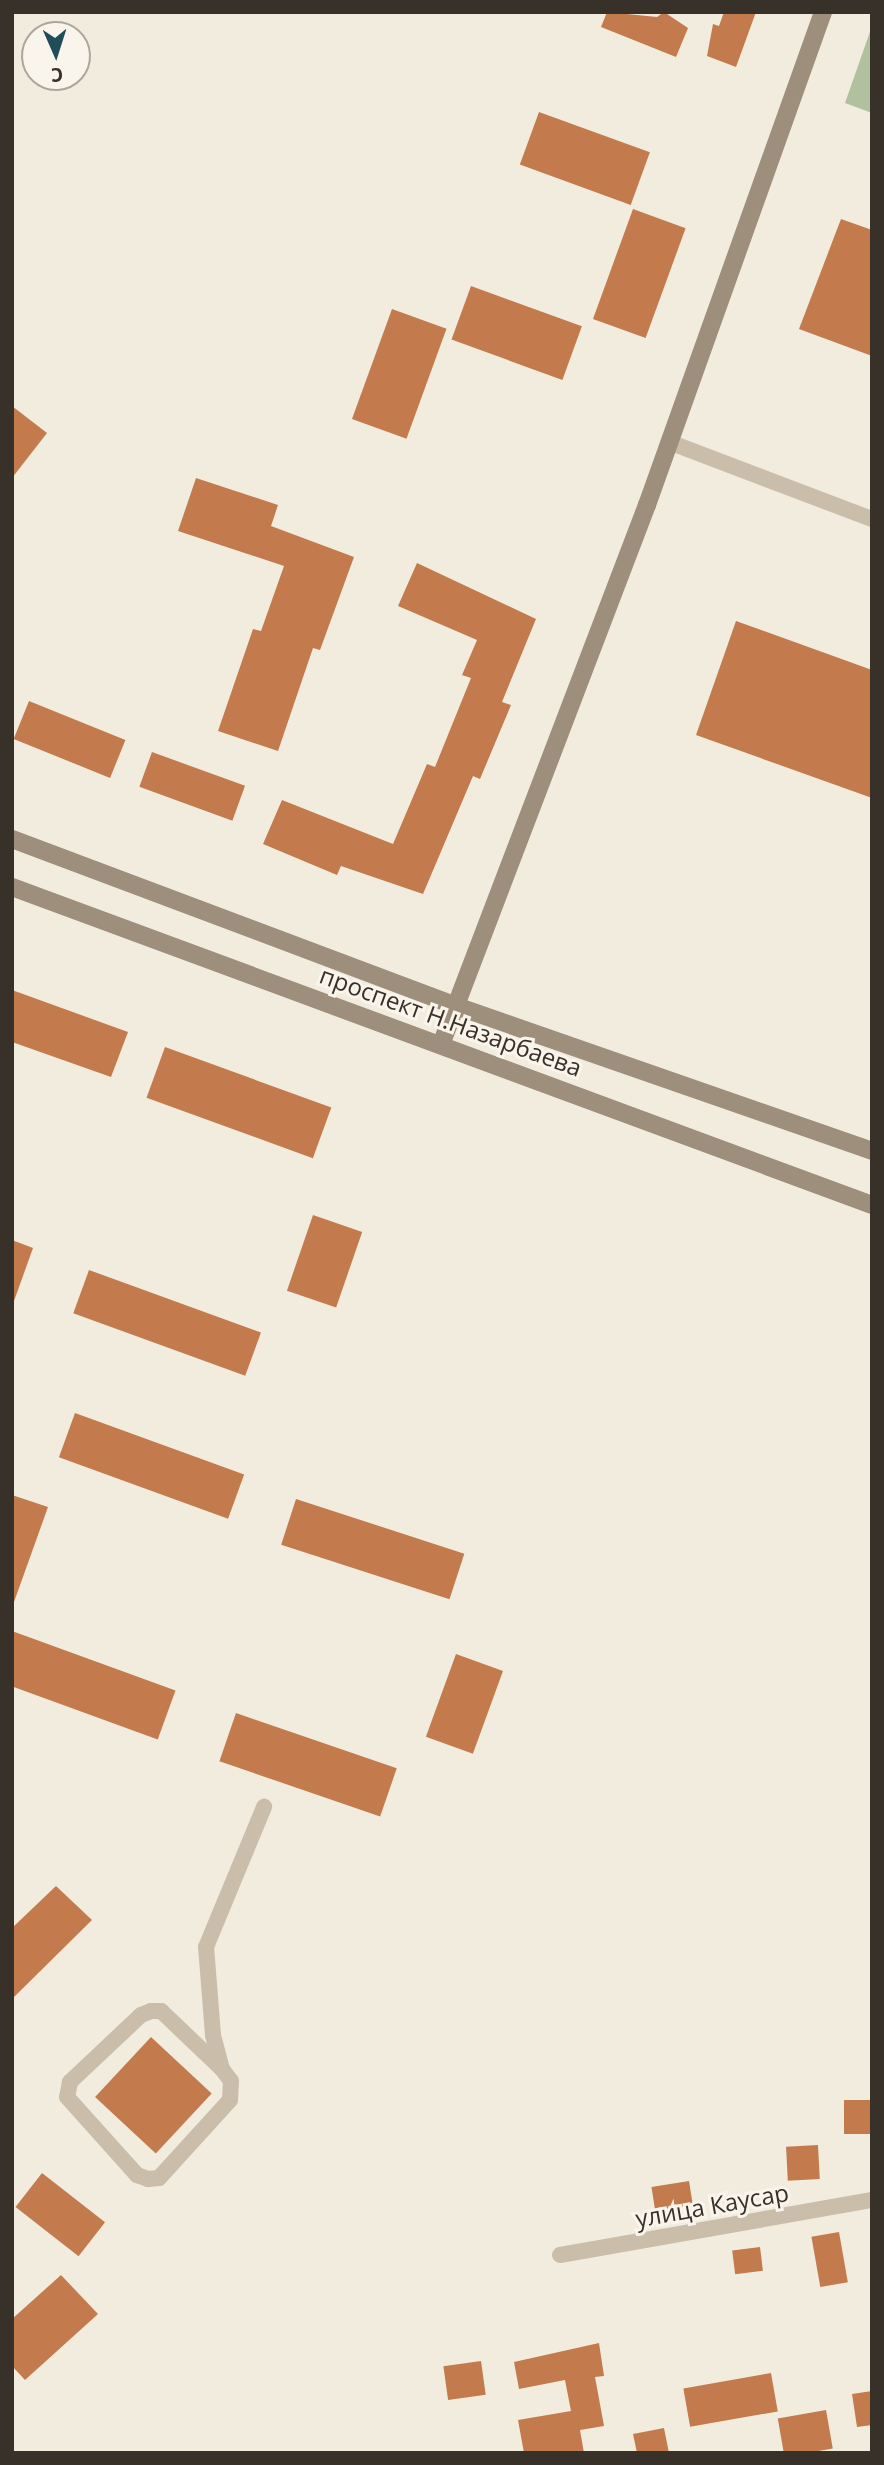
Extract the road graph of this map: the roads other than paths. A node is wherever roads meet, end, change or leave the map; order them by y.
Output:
1 (823, 12) edge
2 (669, 442) junction
3 (872, 519) edge
4 (12, 839) edge
5 (12, 887) edge
6 (456, 1006) junction
7 (442, 1042) junction
8 (872, 1151) edge
9 (872, 1205) edge
10 (264, 1807) dead end
11 (222, 2069) junction
12 (872, 2200) edge
13 (561, 2255) dead end

1 - 2 main road
2 - 3 street
2 - 6 main road
4 - 6 main road, проспект Н.Назарбаева
5 - 7 main road, проспект Н.Назарбаева
6 - 7 main road
6 - 8 main road, проспект Н.Назарбаева
7 - 9 main road, проспект Н.Назарбаева
10 - 11 street
11 - 11 street
12 - 13 street, улица Каусар

